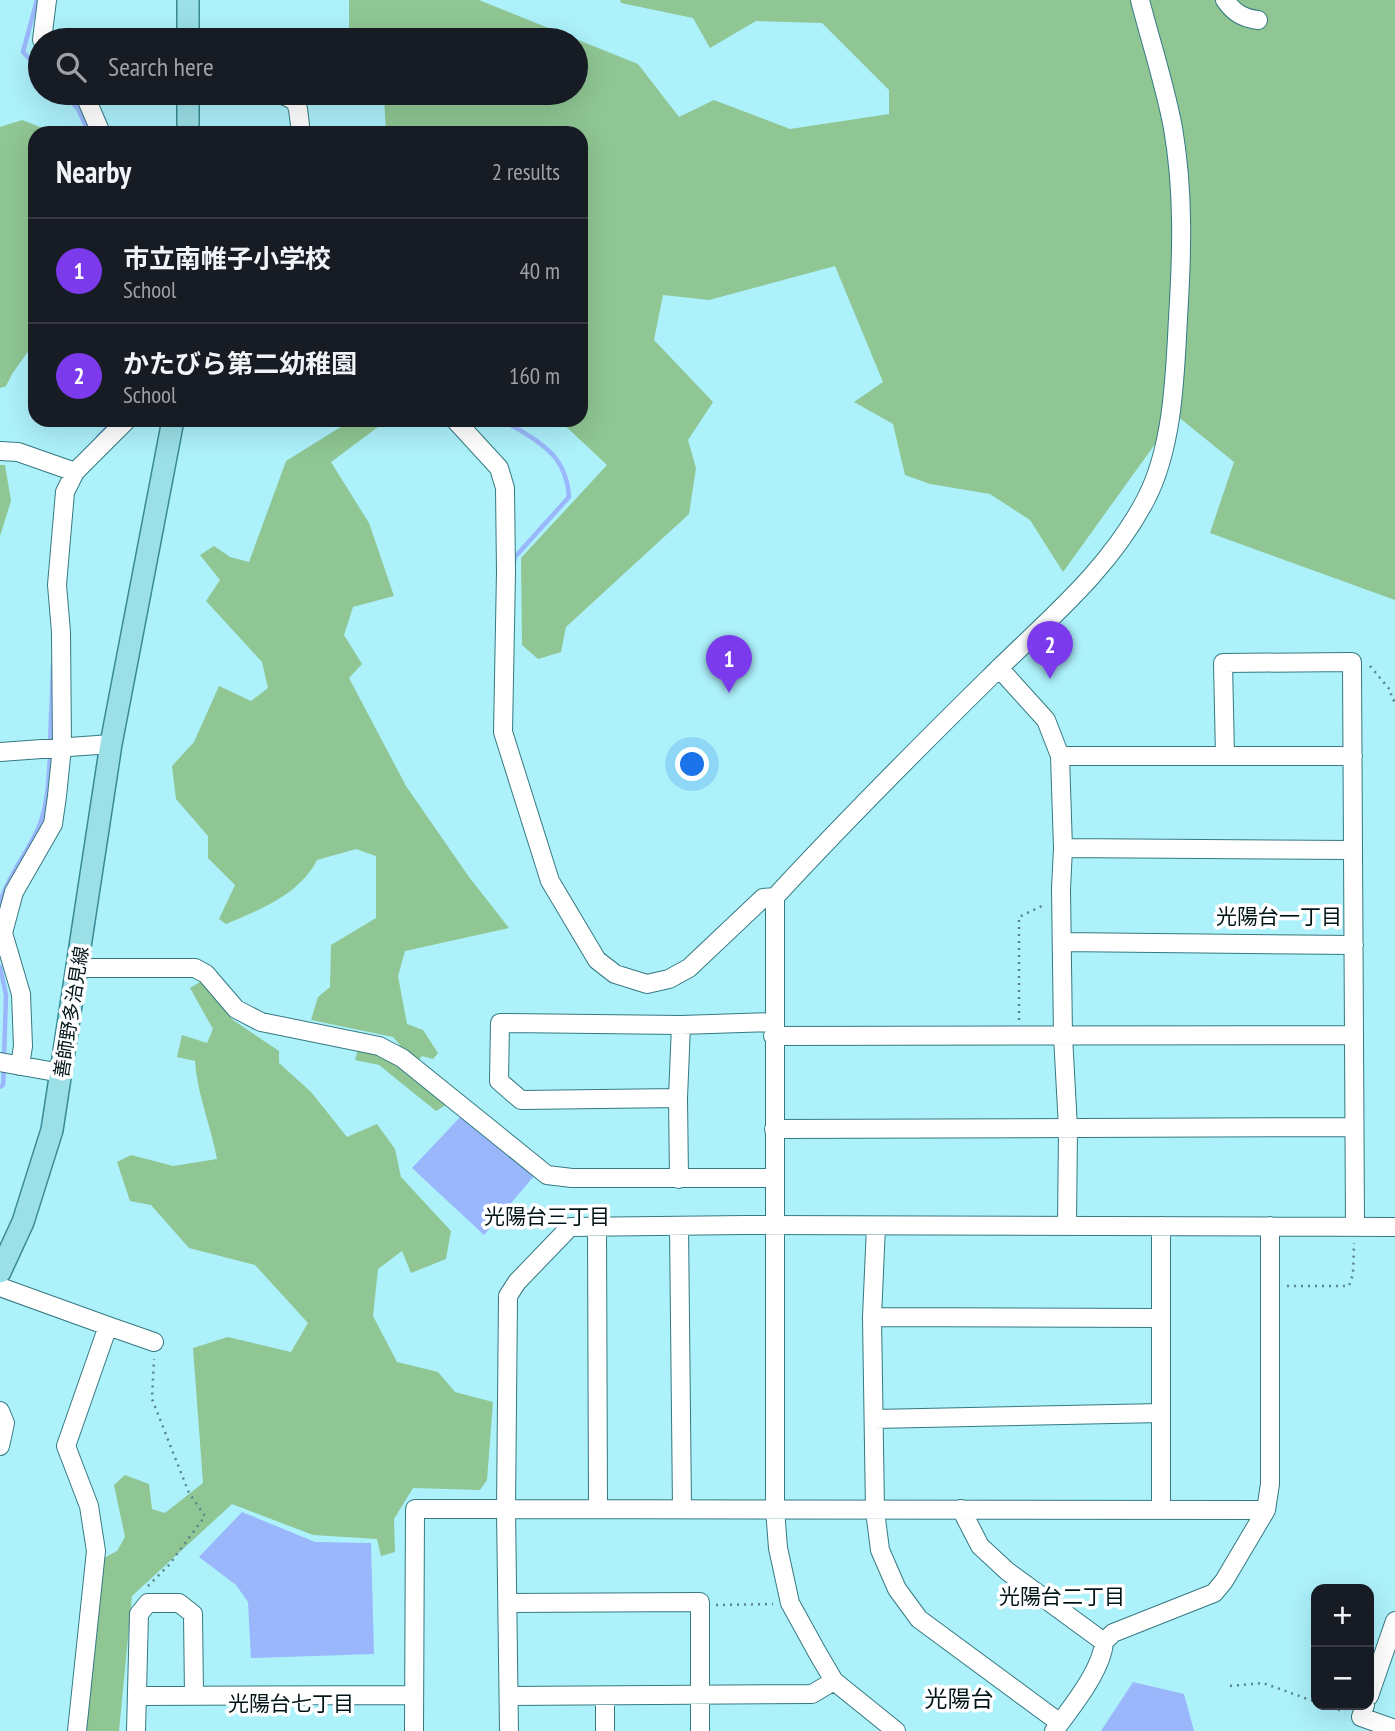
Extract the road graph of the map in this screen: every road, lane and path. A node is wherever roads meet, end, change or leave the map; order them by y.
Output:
1 (47, 0) edge
2 (188, 0) edge
3 (1140, 0) edge
4 (1225, 0) edge
5 (1258, 20) dead end
6 (44, 28) edge
7 (188, 28) edge
8 (89, 105) edge
9 (188, 105) edge
10 (296, 105) edge
11 (98, 126) edge
12 (188, 126) edge
13 (300, 126) edge
14 (120, 427) edge
15 (169, 427) edge
16 (461, 427) edge
17 (0, 451) edge
18 (75, 472) junction
19 (1352, 662) junction
20 (999, 668) junction
21 (1395, 702) edge
22 (111, 744) junction
23 (62, 747) junction
24 (0, 752) edge
25 (1060, 755) junction
26 (1353, 755) junction
27 (1225, 756) junction
28 (1063, 848) junction
29 (1352, 850) junction
30 (1061, 896) junction
31 (775, 897) junction
32 (1062, 942) junction
33 (1354, 945) junction
34 (78, 968) junction
35 (681, 1025) junction
36 (773, 1029) junction
37 (1018, 1035) junction
38 (1353, 1035) junction
39 (1063, 1036) junction
40 (11, 1064) edge
41 (61, 1073) junction
42 (678, 1098) junction
43 (1354, 1128) junction
44 (774, 1129) junction
45 (1068, 1129) junction
46 (774, 1178) junction
47 (679, 1179) junction
48 (774, 1225) junction
49 (679, 1226) junction
50 (876, 1226) junction
51 (1066, 1226) junction
52 (1161, 1226) junction
53 (1270, 1226) junction
54 (1355, 1226) junction
55 (597, 1227) junction
56 (1395, 1227) edge
57 (0, 1272) edge
58 (0, 1287) edge
59 (1270, 1287) junction
60 (872, 1317) junction
61 (1161, 1318) junction
62 (108, 1326) junction
63 (155, 1342) joint
64 (0, 1411) edge
65 (1161, 1413) junction
66 (874, 1419) junction
67 (0, 1446) edge
68 (506, 1509) junction
69 (598, 1509) junction
70 (682, 1509) junction
71 (775, 1509) junction
72 (961, 1509) junction
73 (1161, 1509) junction
74 (1266, 1510) junction
75 (876, 1511) junction
76 (509, 1603) junction
77 (790, 1603) junction
78 (148, 1604) junction
79 (699, 1606) junction
80 (1395, 1621) edge
81 (1104, 1642) junction
82 (834, 1681) junction
83 (1374, 1682) edge
84 (1230, 1686) dead end
85 (194, 1695) junction
86 (414, 1695) junction
87 (139, 1696) junction
88 (509, 1696) junction
89 (605, 1696) junction
90 (699, 1696) junction
91 (1311, 1700) edge
92 (1363, 1711) edge
93 (1057, 1727) edge
94 (1395, 1729) edge
95 (77, 1731) edge
96 (136, 1731) edge
97 (414, 1731) edge
98 (509, 1731) edge
99 (605, 1731) edge
100 (700, 1731) edge
101 (897, 1731) edge

1 - 6 street
2 - 7 main road
3 - 20 street
4 - 5 street
8 - 11 street
9 - 12 main road
10 - 13 street
14 - 18 street
15 - 22 main road, 善師野多治見線
16 - 31 street
17 - 18 street
18 - 23 street
19 - 21 path
19 - 26 street
19 - 27 street
20 - 25 street
20 - 31 street
22 - 23 street
22 - 34 main road, 善師野多治見線
23 - 24 street
23 - 40 street
25 - 27 street
25 - 28 street
26 - 27 street
26 - 29 street
28 - 29 street
28 - 30 street
29 - 33 street
30 - 32 street
30 - 37 path
31 - 36 street
32 - 33 street
32 - 39 street
33 - 38 street
34 - 41 main road, 善師野多治見線
34 - 47 street
35 - 36 street
35 - 42 street
35 - 42 street
36 - 37 street
36 - 44 street
37 - 39 street
38 - 39 street
38 - 43 street
39 - 45 street
40 - 41 street
41 - 57 main road, 善師野多治見線
42 - 47 street
43 - 45 street
43 - 54 street
44 - 45 street
44 - 46 street
45 - 51 street
46 - 47 street
46 - 48 street
48 - 49 street
48 - 50 street
48 - 71 street
49 - 55 street
49 - 70 street
50 - 51 street
50 - 60 street
51 - 52 street
52 - 53 street
52 - 61 street
53 - 54 street
53 - 59 street
54 - 56 street
54 - 59 path
55 - 68 street
55 - 69 street
58 - 62 street
59 - 74 street
60 - 61 street
60 - 66 street
61 - 65 street
62 - 63 street
62 - 95 street
63 - 78 path
64 - 67 street
65 - 66 street
65 - 73 street
66 - 75 street
68 - 69 street
68 - 76 street
68 - 86 street
69 - 70 street
70 - 71 street
71 - 75 street
71 - 77 street
72 - 73 street
72 - 75 street
72 - 81 street
73 - 74 street
74 - 81 street
75 - 93 street
76 - 79 street
76 - 88 street
77 - 79 path
77 - 82 street
78 - 85 street
78 - 87 street
79 - 90 street
80 - 83 street
81 - 93 street
82 - 90 street
82 - 101 street
84 - 91 path
85 - 86 street
85 - 87 street
86 - 97 street
87 - 96 street
88 - 89 street
88 - 98 street
89 - 90 street
89 - 99 street
90 - 100 street
92 - 94 street

